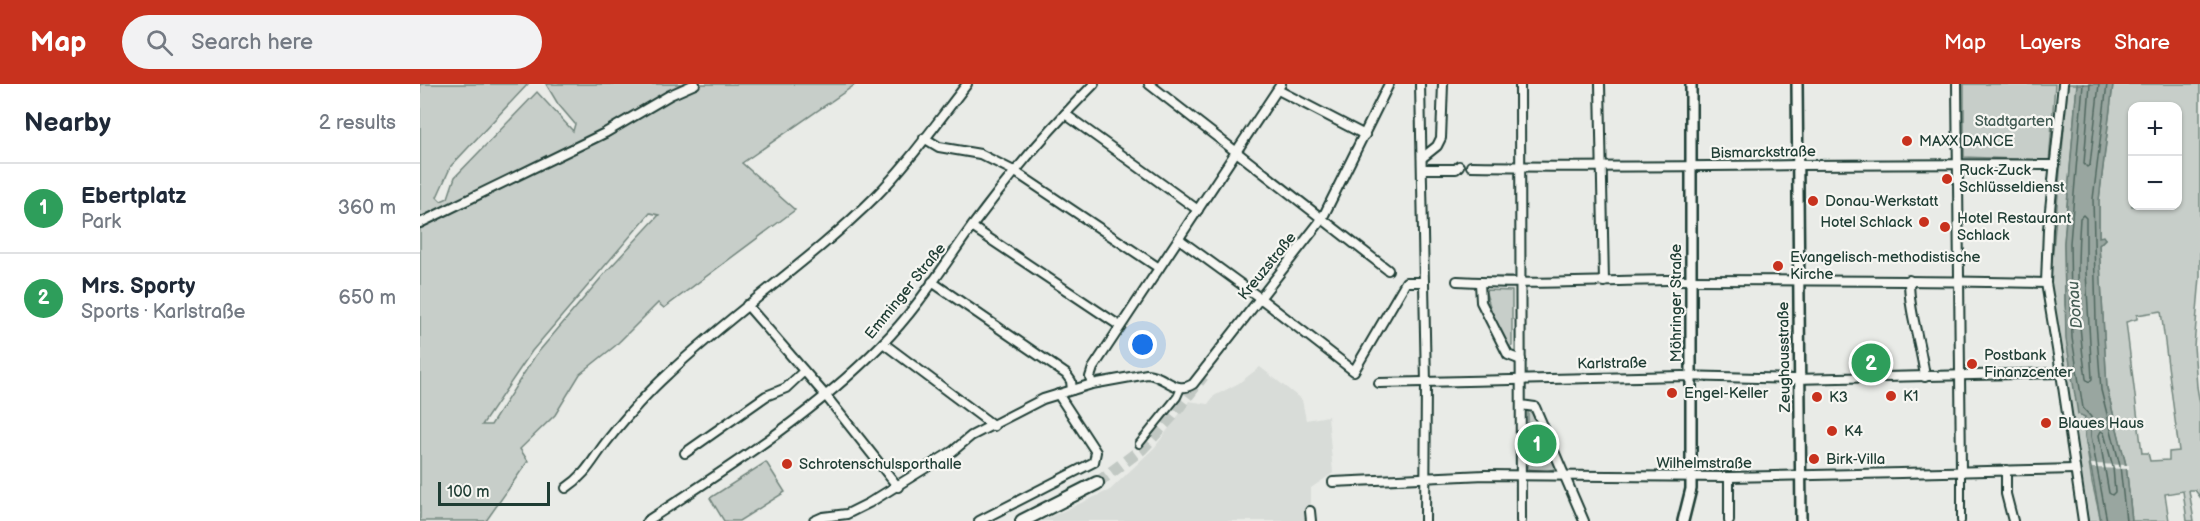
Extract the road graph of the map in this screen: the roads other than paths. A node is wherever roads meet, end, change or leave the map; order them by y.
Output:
1 (695, 84) edge
2 (966, 84) edge
3 (1094, 84) edge
4 (1149, 84) edge
5 (1389, 84) edge
6 (1420, 84) edge
7 (1443, 84) edge
8 (1520, 84) edge
9 (1600, 84) edge
10 (1691, 84) edge
11 (1797, 84) edge
12 (1957, 84) edge
13 (2063, 84) edge
14 (1279, 87) edge
15 (1065, 114) junction
16 (1365, 135) junction
17 (924, 138) junction
18 (1237, 152) junction
19 (1422, 158) junction
20 (1957, 164) junction
21 (1798, 165) junction
22 (2055, 165) junction
23 (1459, 166) dead end
24 (1471, 166) dead end
25 (1519, 167) junction
26 (1691, 167) junction
27 (1602, 168) junction
28 (1422, 169) junction
29 (1014, 171) junction
30 (1198, 210) junction
31 (1322, 219) junction
32 (420, 223) edge
33 (972, 227) junction
34 (1179, 239) junction
35 (1159, 268) junction
36 (1388, 270) dead end
37 (1692, 280) junction
38 (1798, 280) junction
39 (1909, 280) junction
40 (1959, 280) junction
41 (1457, 281) dead end
42 (932, 282) junction
43 (1424, 282) junction
44 (1604, 282) junction
45 (1480, 283) junction
46 (1521, 283) junction
47 (2046, 283) junction
48 (1260, 298) junction
49 (747, 305) junction
50 (1120, 326) junction
51 (883, 343) junction
52 (1521, 360) junction
53 (804, 371) junction
54 (2061, 373) junction
55 (1691, 376) junction
56 (1960, 376) junction
57 (1925, 377) junction
58 (1521, 378) junction
59 (1800, 379) junction
60 (1426, 382) junction
61 (1380, 383) dead end
62 (1092, 384) junction
63 (1181, 388) junction
64 (1072, 390) junction
65 (1058, 394) junction
66 (826, 396) junction
67 (1521, 405) junction
68 (994, 426) junction
69 (1139, 444) dead end
70 (685, 453) dead end
71 (2074, 469) junction
72 (1961, 470) junction
73 (2006, 470) junction
74 (1521, 476) junction
75 (1564, 476) junction
76 (1800, 476) junction
77 (1425, 477) junction
78 (1729, 477) junction
79 (1691, 478) junction
80 (1333, 482) dead end
81 (1097, 483) tunnel mouth
82 (898, 487) junction
83 (566, 488) dead end
84 (1310, 511) dead end
85 (837, 519) edge
86 (647, 521) edge
87 (814, 521) edge
88 (979, 521) edge
89 (1022, 521) edge
90 (1311, 521) edge
91 (1425, 521) edge
92 (1521, 521) edge
93 (1584, 521) edge
94 (1683, 521) edge
95 (1729, 521) edge
96 (1801, 521) edge
97 (1960, 521) edge
98 (2013, 521) edge
99 (2083, 521) edge

1 - 32 street
2 - 17 street
3 - 15 street, Emminger Straße
4 - 18 street
5 - 16 street, Kreuzstraße
6 - 19 street
7 - 19 street
8 - 25 street
9 - 27 street
10 - 26 street, Möhringer Straße
11 - 21 street, Zeughausstraße
12 - 20 street
13 - 22 street
14 - 16 street
14 - 18 street
15 - 29 street, Emminger Straße
15 - 30 street
16 - 31 street, Kreuzstraße
17 - 29 street
17 - 49 street
18 - 30 street
18 - 31 street
19 - 28 street
20 - 21 street, Bismarckstraße
20 - 22 street, Bismarckstraße
20 - 40 street
21 - 26 street, Bismarckstraße
21 - 38 street, Zeughausstraße
22 - 47 street
23 - 28 street
24 - 25 street, Bismarckstraße
25 - 27 street, Bismarckstraße
25 - 46 street
26 - 27 street, Bismarckstraße
26 - 37 street, Möhringer Straße
27 - 44 street
28 - 43 street
29 - 33 street, Emminger Straße
29 - 35 street
30 - 34 street
31 - 36 street
31 - 48 street, Kreuzstraße
33 - 42 street, Emminger Straße
33 - 50 street
34 - 35 street
34 - 48 street
35 - 50 street
37 - 38 street
37 - 44 street
37 - 55 street, Möhringer Straße
38 - 39 street
38 - 59 street, Zeughausstraße
39 - 40 street
39 - 57 street
40 - 47 street
40 - 56 street
41 - 45 street
42 - 51 street, Emminger Straße
42 - 64 street
43 - 48 street
43 - 60 street
44 - 46 street
45 - 46 street
45 - 52 street
46 - 52 street
47 - 54 street
48 - 63 street, Kreuzstraße
49 - 53 street
49 - 83 street
50 - 62 street
51 - 66 street, Emminger Straße
51 - 68 street
52 - 58 street
53 - 66 street
53 - 70 street
54 - 56 street, Karlstraße
54 - 71 street
55 - 58 street, Karlstraße
55 - 59 street, Karlstraße
55 - 79 street, Möhringer Straße
56 - 57 street, Karlstraße
56 - 72 street
57 - 59 street, Karlstraße
58 - 60 street, Karlstraße
58 - 67 street
59 - 76 street, Zeughausstraße
60 - 61 street, Karlstraße
60 - 77 street
62 - 63 street
62 - 64 street
63 - 69 street, Kreuzstraße
64 - 65 street
65 - 68 street
65 - 88 street
66 - 82 street
66 - 86 street, Emminger Straße
67 - 74 street
67 - 75 street
68 - 82 street
71 - 73 street, Wilhelmstraße
71 - 99 street
72 - 73 street, Wilhelmstraße
72 - 76 street, Wilhelmstraße
72 - 97 street
73 - 98 street
74 - 75 street, Wilhelmstraße
74 - 77 street, Wilhelmstraße
74 - 92 street
75 - 79 street, Wilhelmstraße
75 - 93 street
76 - 78 street, Wilhelmstraße
76 - 96 street, Zeughausstraße
77 - 80 street, Wilhelmstraße
77 - 91 street
78 - 79 street, Wilhelmstraße
78 - 95 street
79 - 94 street, Möhringer Straße
81 - 89 main road
82 - 85 street
84 - 90 street
85 - 87 street

